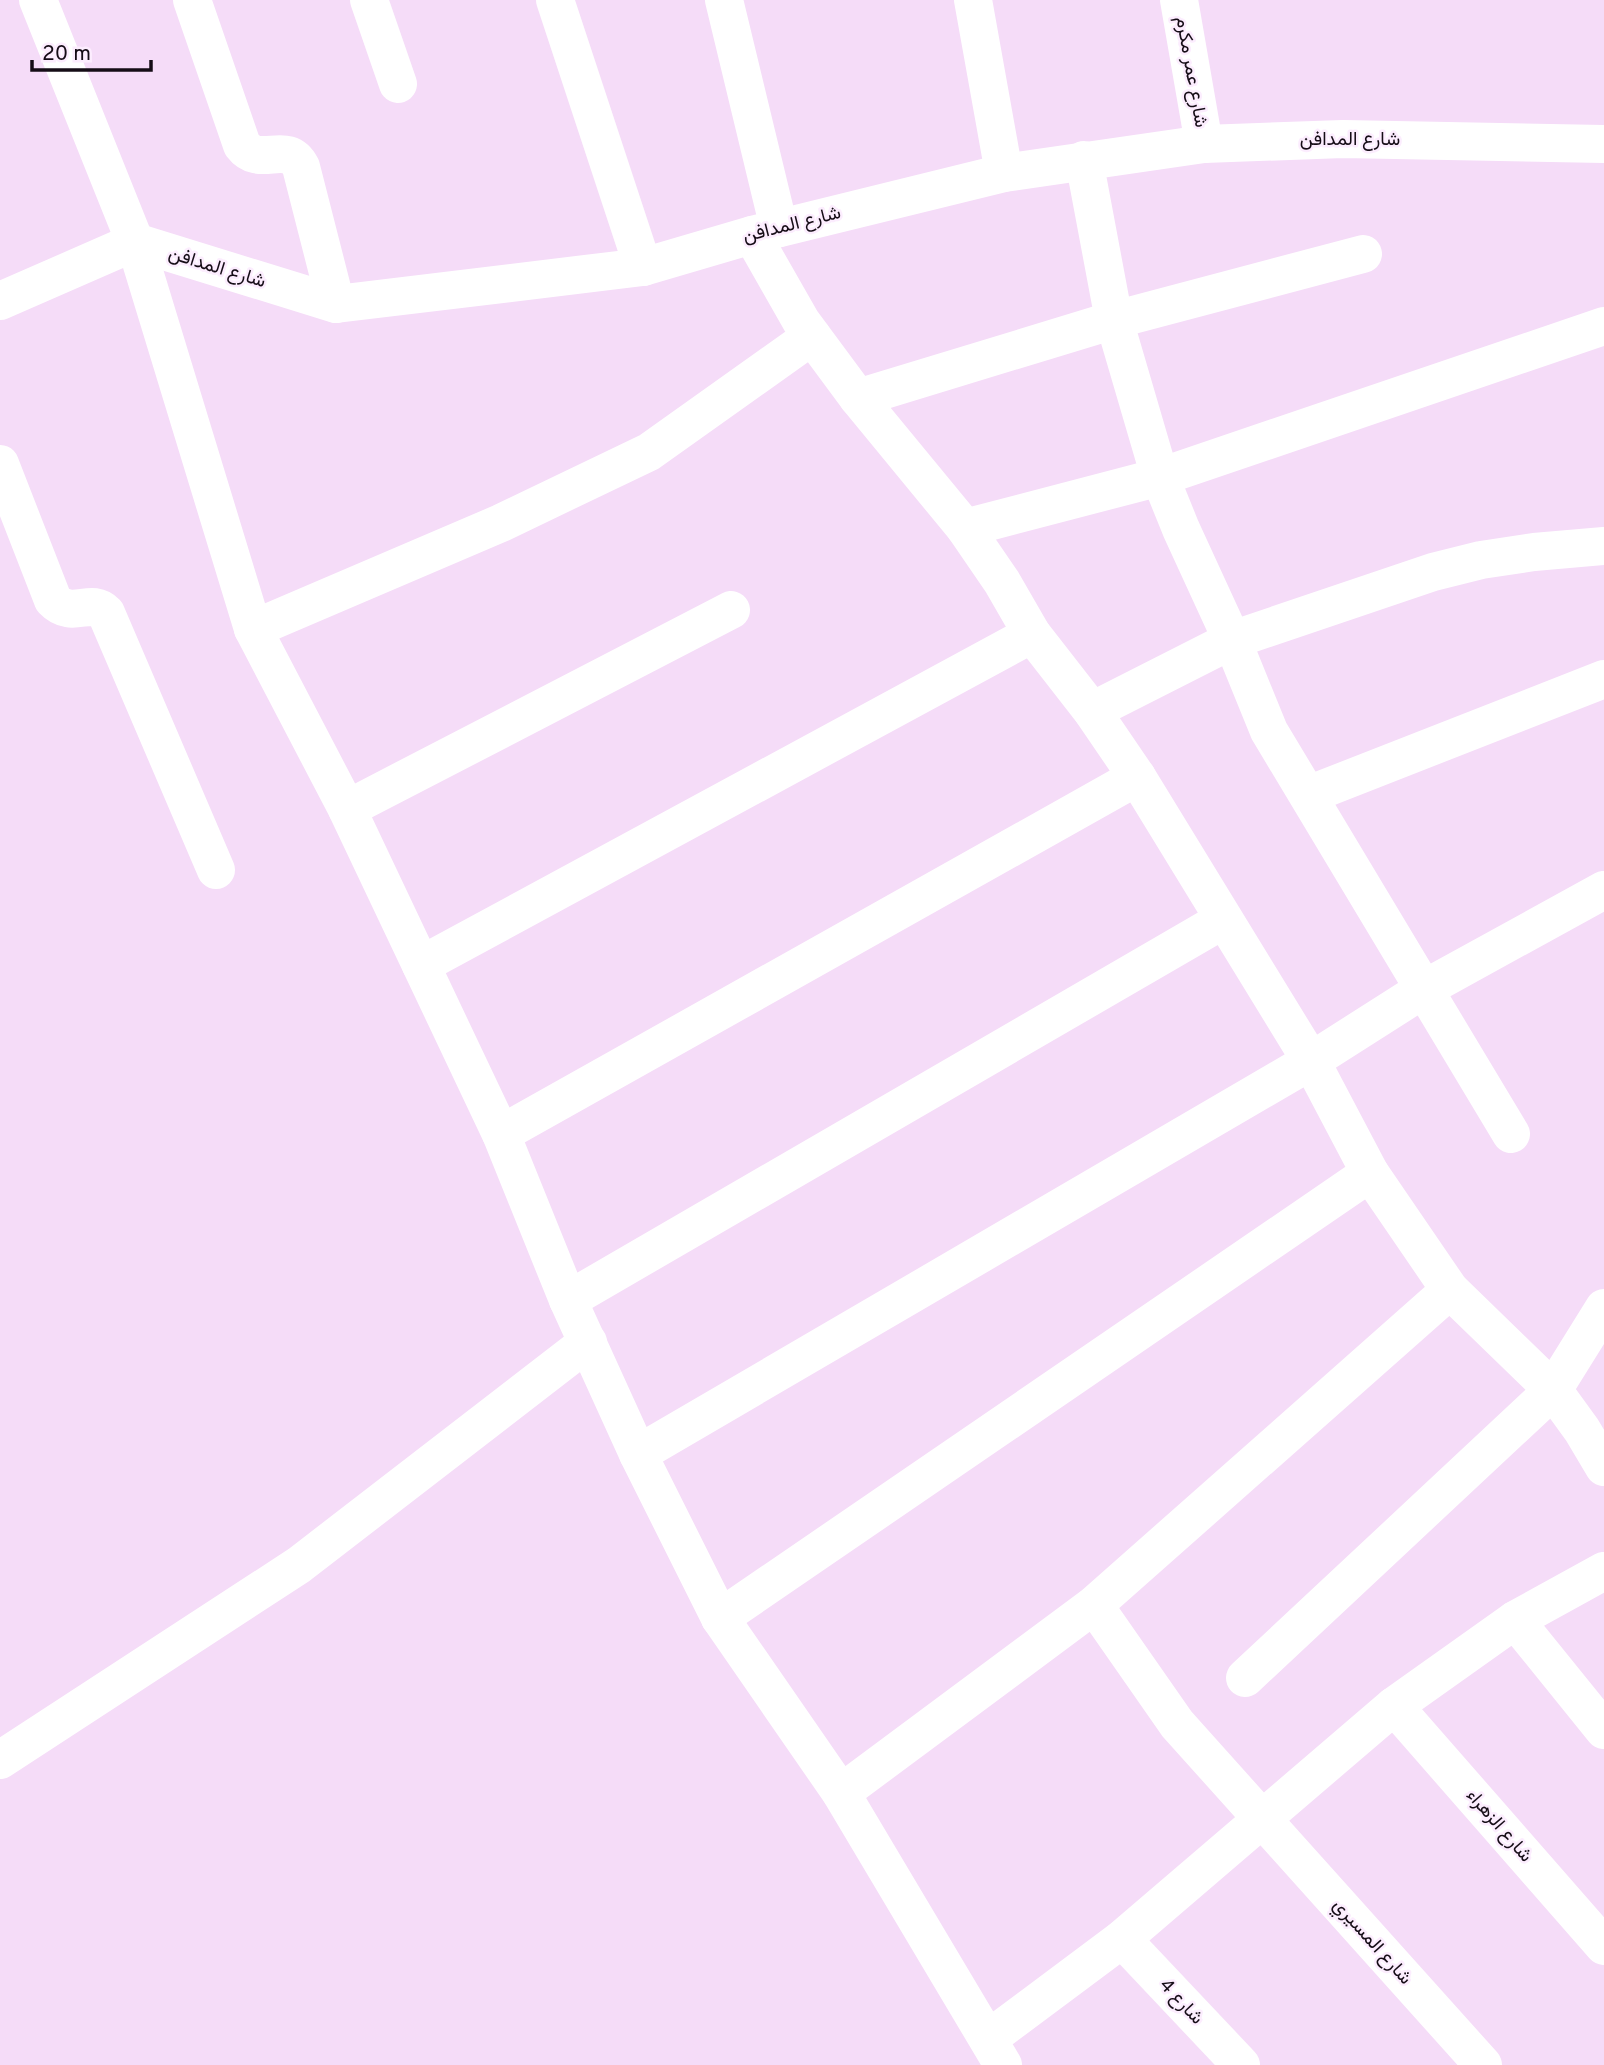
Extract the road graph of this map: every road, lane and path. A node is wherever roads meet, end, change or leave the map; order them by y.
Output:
1 (38, 0) edge
2 (191, 0) edge
3 (369, 0) edge
4 (555, 0) edge
5 (724, 0) edge
6 (973, 0) edge
7 (1179, 0) edge
8 (398, 84) dead end
9 (1204, 144) junction
10 (1604, 145) edge
11 (1084, 160) junction
12 (1004, 173) junction
13 (766, 231) junction
14 (135, 242) junction
15 (1363, 254) dead end
16 (643, 267) junction
17 (0, 300) edge
18 (335, 304) junction
19 (1114, 320) junction
20 (1604, 326) edge
21 (812, 336) junction
22 (858, 398) junction
23 (0, 464) edge
24 (1160, 477) junction
25 (965, 528) junction
26 (1604, 546) edge
27 (732, 610) dead end
28 (253, 629) junction
29 (1032, 634) junction
30 (1232, 640) junction
31 (1604, 680) edge
32 (1092, 711) junction
33 (1137, 777) junction
34 (1308, 794) junction
35 (347, 809) junction
36 (216, 870) dead end
37 (1604, 890) edge
38 (1223, 920) junction
39 (421, 965) junction
40 (1424, 989) junction
41 (1311, 1060) junction
42 (501, 1134) junction
43 (1511, 1135) dead end
44 (1370, 1173) junction
45 (1450, 1290) junction
46 (568, 1300) junction
47 (1604, 1308) edge
48 (588, 1342) junction
49 (1553, 1390) junction
50 (638, 1454) junction
51 (1604, 1467) edge
52 (1604, 1571) edge
53 (1094, 1605) junction
54 (720, 1618) junction
55 (1515, 1620) junction
56 (1245, 1678) dead end
57 (1394, 1706) junction
58 (1604, 1730) edge
59 (0, 1760) edge
60 (841, 1793) junction
61 (1262, 1820) junction
62 (1122, 1939) junction
63 (1604, 1946) edge
64 (996, 2052) edge
65 (1241, 2065) edge
66 (1483, 2065) edge

1 - 14 street
2 - 18 street
3 - 8 street
4 - 16 street
5 - 13 street
6 - 12 street
7 - 9 street, شارع عمر مكرم
9 - 10 street, شارع المدافن
9 - 11 street, شارع المدافن
11 - 12 street, شارع المدافن
11 - 19 street
12 - 13 street, شارع المدافن
13 - 16 street, شارع المدافن
13 - 21 street
14 - 17 street
14 - 18 street, شارع المدافن
14 - 28 street
15 - 19 street
16 - 18 street, شارع المدافن
19 - 22 street
19 - 24 street
20 - 24 street
21 - 22 street
21 - 28 street
22 - 25 street
23 - 36 street
24 - 25 street
24 - 30 street
25 - 29 street
26 - 30 street
27 - 35 street
28 - 35 street
29 - 32 street
29 - 39 street
30 - 32 street
30 - 34 street
31 - 34 street
32 - 33 street
33 - 38 street
33 - 42 street
34 - 40 street
35 - 39 street
37 - 40 street
38 - 41 street
38 - 46 street
39 - 42 street
40 - 41 street
40 - 43 street
41 - 44 street
41 - 50 street
42 - 46 street
44 - 45 street
44 - 54 street
45 - 49 street
45 - 53 street
46 - 48 street
47 - 49 street
48 - 50 street
48 - 59 street
49 - 51 street
49 - 56 street
50 - 54 street
52 - 55 street
53 - 60 street
53 - 61 street, شارع المسيري
54 - 60 street
55 - 57 street
55 - 58 street
57 - 61 street
57 - 63 street, شارع الزهراء
60 - 64 street
61 - 62 street
61 - 66 street, شارع المسيري
62 - 64 street
62 - 65 street, شارع 4

